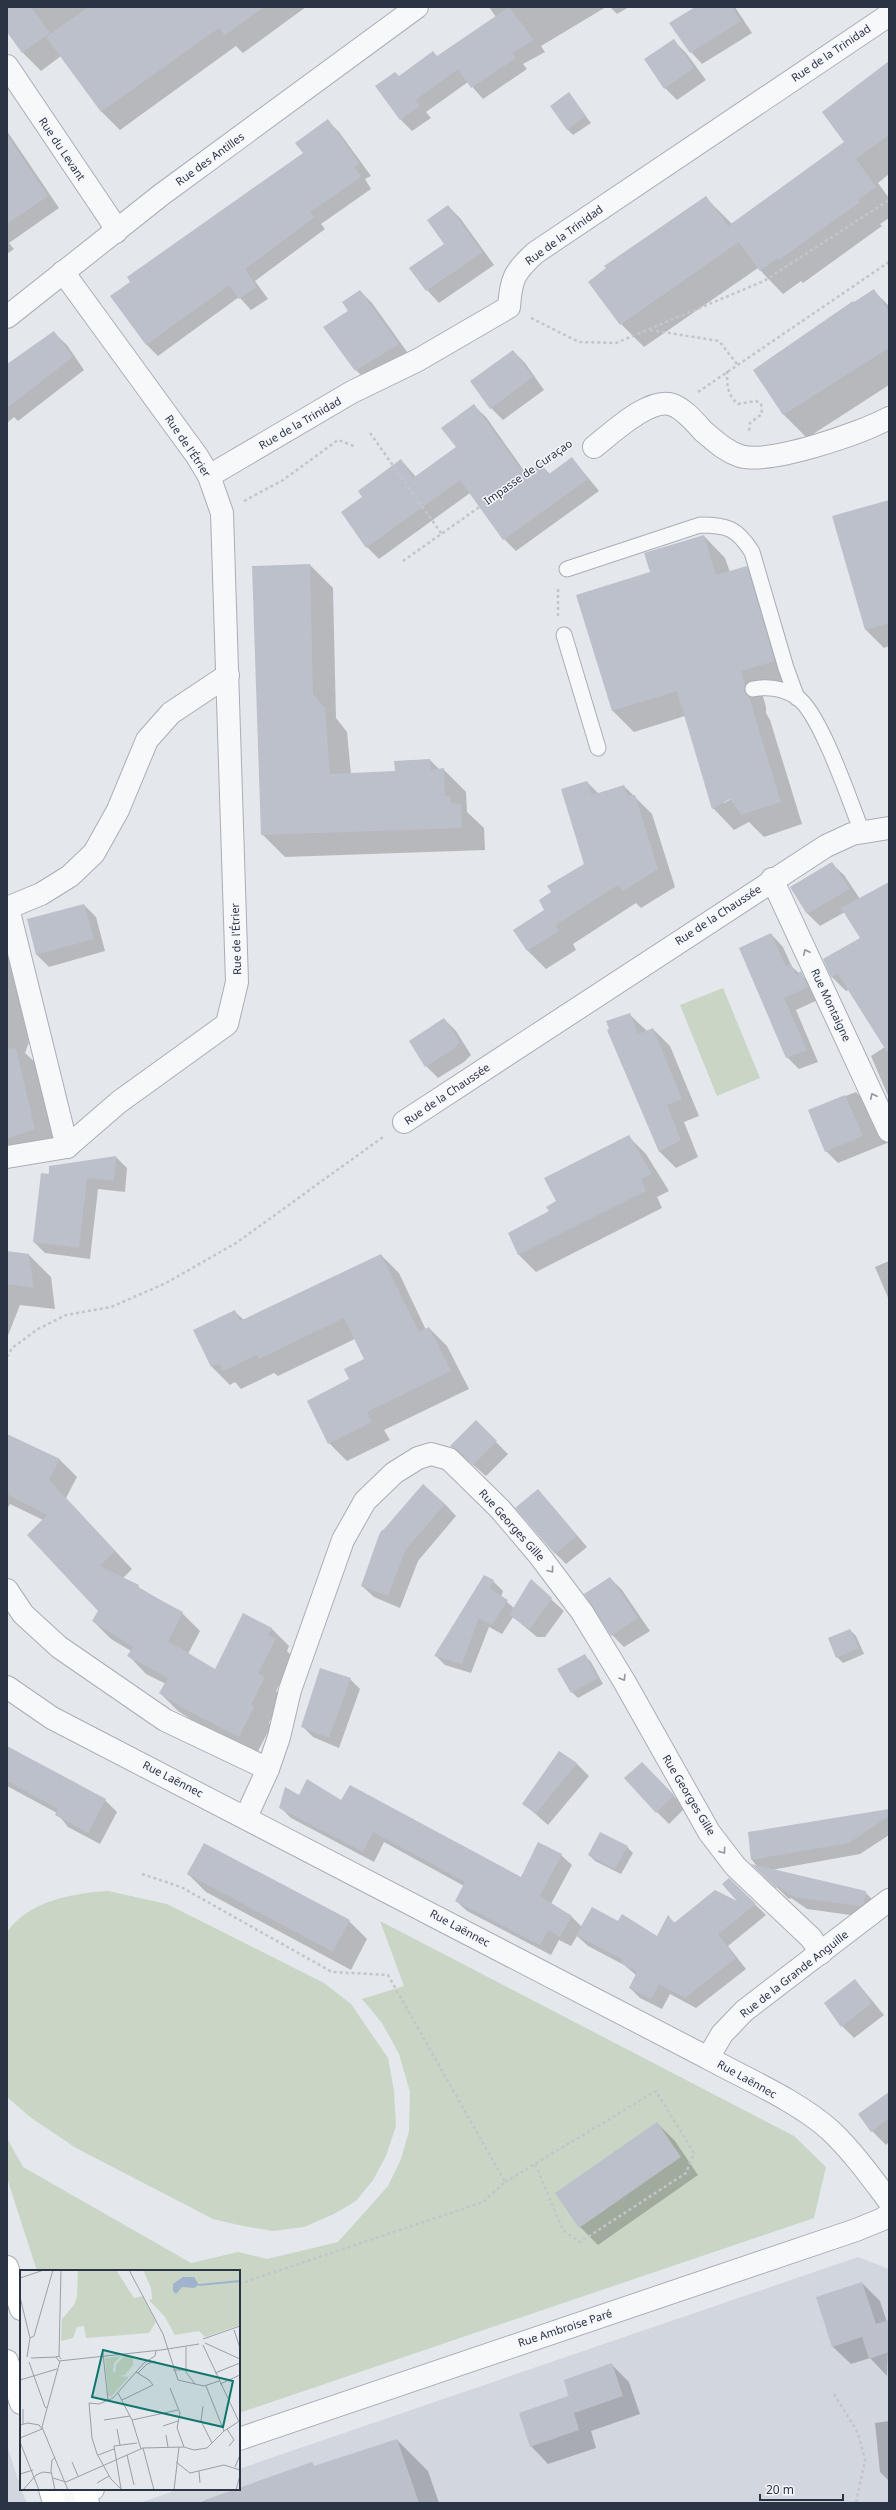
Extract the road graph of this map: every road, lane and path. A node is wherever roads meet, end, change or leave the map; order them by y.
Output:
1 (417, 7) edge
2 (889, 15) edge
3 (7, 66) edge
4 (889, 200) edge
5 (116, 232) junction
6 (889, 262) edge
7 (63, 272) junction
8 (509, 307) junction
9 (7, 317) edge
10 (649, 330) junction
11 (737, 364) junction
12 (727, 370) junction
13 (683, 411) junction
14 (889, 418) edge
15 (370, 433) dead end
16 (354, 446) dead end
17 (594, 448) joint
18 (767, 456) junction
19 (209, 476) junction
20 (222, 513) junction
21 (440, 533) junction
22 (403, 561) dead end
23 (567, 570) joint
24 (564, 635) joint
25 (228, 675) junction
26 (753, 689) dead end
27 (797, 698) junction
28 (598, 748) dead end
29 (889, 828) edge
30 (862, 832) junction
31 (772, 879) junction
32 (8, 908) edge
33 (404, 1122) joint
34 (889, 1131) edge
35 (67, 1147) junction
36 (7, 1157) edge
37 (7, 1357) edge
38 (7, 1590) edge
39 (7, 1687) edge
40 (268, 1769) junction
41 (246, 1817) junction
42 (142, 1874) dead end
43 (889, 1900) edge
44 (821, 1953) junction
45 (708, 2058) junction
46 (535, 2164) junction
47 (505, 2182) junction
48 (889, 2201) edge
49 (889, 2214) edge
50 (7, 2267) edge
51 (240, 2284) edge
52 (20, 2306) edge
53 (7, 2362) edge
54 (834, 2394) dead end
55 (20, 2400) edge
56 (240, 2439) edge
57 (50, 2490) edge
58 (87, 2493) edge
59 (54, 2503) edge
60 (856, 2503) edge

1 - 5 street, Rue des Antilles
2 - 8 street, Rue de la Trinidad
3 - 5 street, Rue du Levant
4 - 10 path
5 - 7 street, Rue des Antilles
6 - 11 path
7 - 9 street, Rue des Antilles
7 - 19 street, Rue de l'Étrier
8 - 10 path
8 - 19 street, Rue de la Trinidad
10 - 11 path
11 - 12 path
12 - 13 path
12 - 18 path
13 - 17 street
13 - 18 street
14 - 18 street
15 - 21 path
16 - 20 path
17 - 21 path, Impasse de Curaçao
19 - 20 street, Rue de l'Étrier
20 - 25 street, Rue de l'Étrier
21 - 22 path, Impasse de Curaçao
23 - 24 path
23 - 27 lane
24 - 28 lane
25 - 32 street
25 - 35 street, Rue de l'Étrier
26 - 27 lane
27 - 30 lane
29 - 30 street, Rue de la Chaussée
30 - 31 street, Rue de la Chaussée
31 - 33 street, Rue de la Chaussée
34 -> 31 street, Rue Montaigne
32 - 35 street
33 - 37 path, Rue de la Chaussée
35 - 36 street
38 - 40 street
39 - 41 street, Rue Laënnec
40 - 41 street, Rue Georges Gille
40 -> 44 street, Rue Georges Gille
41 - 45 street, Rue Laënnec
42 - 47 path
43 - 44 street, Rue de la Grande Anguille
44 - 45 street, Rue de la Grande Anguille
45 - 48 street, Rue Laënnec
46 - 46 path
46 - 47 path
47 - 51 path
49 - 56 street, Rue Ambroise Paré
50 - 52 main road
53 - 55 main road
54 - 60 path
57 - 59 main road
58 - 59 street

